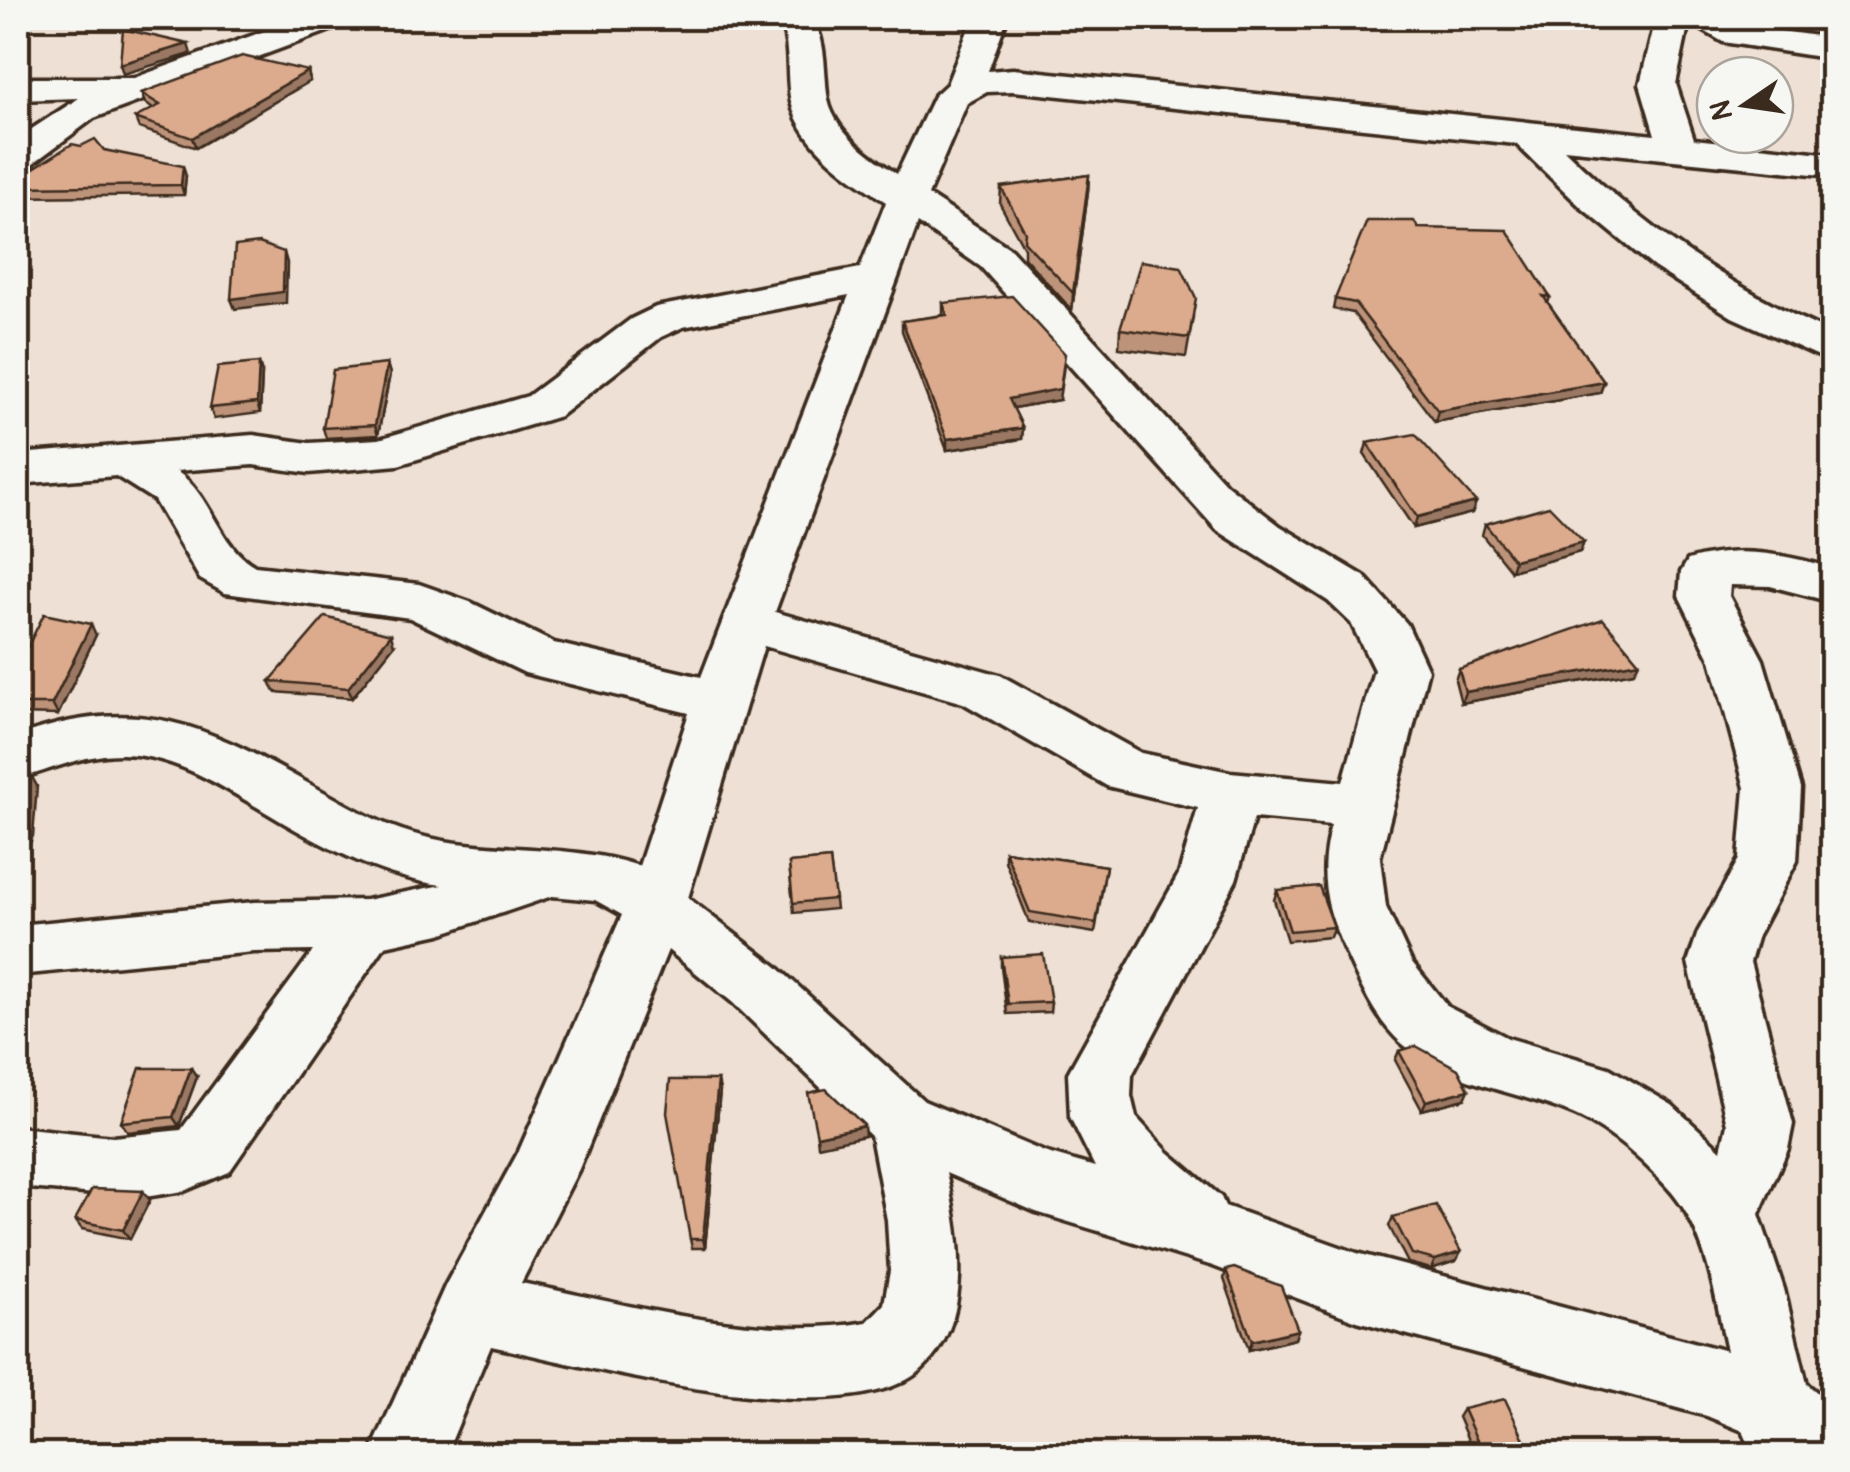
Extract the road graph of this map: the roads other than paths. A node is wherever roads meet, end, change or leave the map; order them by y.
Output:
1 (332, 18) edge
2 (796, 18) edge
3 (990, 18) edge
4 (1674, 18) edge
5 (1704, 18) edge
6 (1832, 48) edge
7 (136, 86) junction
8 (964, 87) junction
9 (18, 89) edge
10 (1529, 134) junction
11 (1678, 147) junction
12 (18, 156) edge
13 (1832, 165) edge
14 (905, 201) junction
15 (878, 278) junction
16 (1832, 349) edge
17 (122, 458) junction
18 (18, 469) edge
19 (1832, 585) edge
20 (745, 622) junction
21 (717, 700) junction
22 (18, 758) edge
23 (1230, 794) junction
24 (1368, 806) junction
25 (550, 872) junction
26 (656, 906) junction
27 (366, 925) junction
28 (18, 950) edge
29 (901, 1122) junction
30 (18, 1157) edge
31 (1725, 1214) junction
32 (1213, 1234) junction
33 (471, 1308) junction
34 (1781, 1430) edge
35 (1832, 1452) edge
36 (408, 1454) edge

1 - 7 street
2 - 14 street
3 - 8 street
4 - 11 street
5 - 6 street
7 - 9 street
7 - 12 street
8 - 10 street
8 - 14 street
10 - 11 street
10 - 16 street
11 - 13 street
14 - 15 street
14 - 24 street
15 - 17 street
15 - 20 street
17 - 18 street
17 - 21 street
19 - 31 street
20 - 21 street
20 - 23 street
21 - 26 street
22 - 25 street
23 - 24 street
23 - 32 street
24 - 31 street
25 - 26 street
25 - 27 street
26 - 29 street
26 - 33 street
27 - 28 street
27 - 30 street
29 - 32 street
29 - 33 street
31 - 34 street
32 - 34 street
33 - 36 street
34 - 35 street

